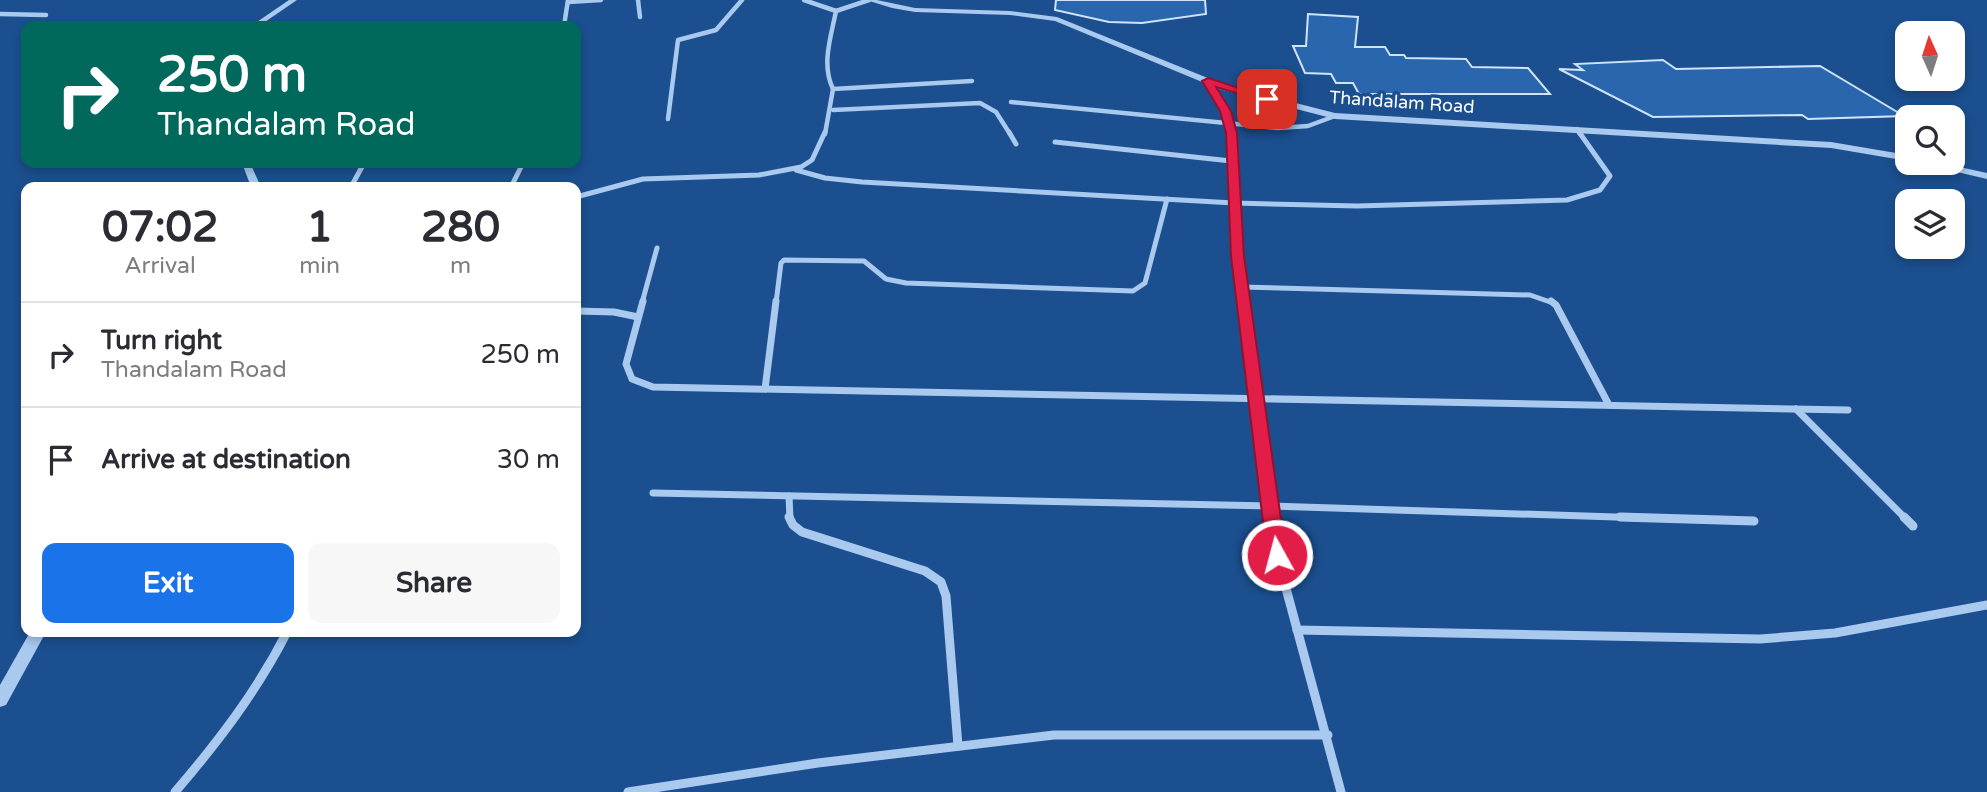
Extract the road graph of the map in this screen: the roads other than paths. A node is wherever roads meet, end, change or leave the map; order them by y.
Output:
1 (294, 0) edge
2 (601, 0) edge
3 (638, 0) edge
4 (741, 0) edge
5 (804, 0) edge
6 (869, 0) edge
7 (568, 1) edge
8 (836, 11) junction
9 (0, 14) edge
10 (46, 15) dead end
11 (639, 16) dead end
12 (262, 21) edge
13 (565, 21) edge
14 (1208, 81) junction
15 (972, 82) dead end
16 (833, 89) junction
17 (1012, 102) dead end
18 (833, 110) junction
19 (1335, 116) junction
20 (668, 119) dead end
21 (1229, 124) junction
22 (1577, 129) junction
23 (1055, 142) dead end
24 (1016, 144) dead end
25 (1895, 156) edge
26 (1231, 161) junction
27 (796, 170) junction
28 (1965, 172) edge
29 (1987, 177) edge
30 (581, 196) edge
31 (1167, 199) junction
32 (1234, 203) junction
33 (657, 248) dead end
34 (1241, 287) junction
35 (581, 311) edge
36 (638, 317) junction
37 (765, 389) junction
38 (1256, 397) junction
39 (1609, 405) junction
40 (1796, 409) junction
41 (1847, 410) dead end
42 (653, 493) dead end
43 (789, 496) junction
44 (1271, 506) junction
45 (1754, 521) dead end
46 (1913, 526) dead end
47 (1987, 605) edge
48 (1297, 630) junction
49 (35, 637) edge
50 (284, 637) edge
51 (0, 700) edge
52 (1328, 735) junction
53 (957, 746) junction
54 (175, 792) edge
55 (628, 792) edge
56 (1341, 792) edge

1 - 12 street
2 - 7 street
3 - 11 street
4 - 20 street
5 - 8 street
6 - 8 street
6 - 14 street, Thandalam Road
7 - 13 street
8 - 16 street
9 - 10 street
14 - 19 street, Thandalam Road
14 - 21 street
15 - 16 street
16 - 18 street
17 - 21 street
18 - 24 street
18 - 27 street
19 - 21 street
19 - 22 street, Thandalam Road
21 - 26 street
22 - 25 street, Thandalam Road
22 - 32 street
23 - 26 street
26 - 32 street
27 - 30 street
27 - 31 street
28 - 29 street
31 - 32 street
31 - 37 street
32 - 34 street
33 - 36 street
34 - 38 street
34 - 39 street
35 - 36 street
36 - 37 street
37 - 38 street
38 - 39 street
38 - 44 street
39 - 40 street
40 - 41 street
40 - 46 street
42 - 43 street
43 - 44 street
43 - 53 street
44 - 45 street
44 - 48 street
47 - 48 street
48 - 52 street
49 - 51 street
50 - 54 street
52 - 53 street
52 - 56 street
53 - 55 street

